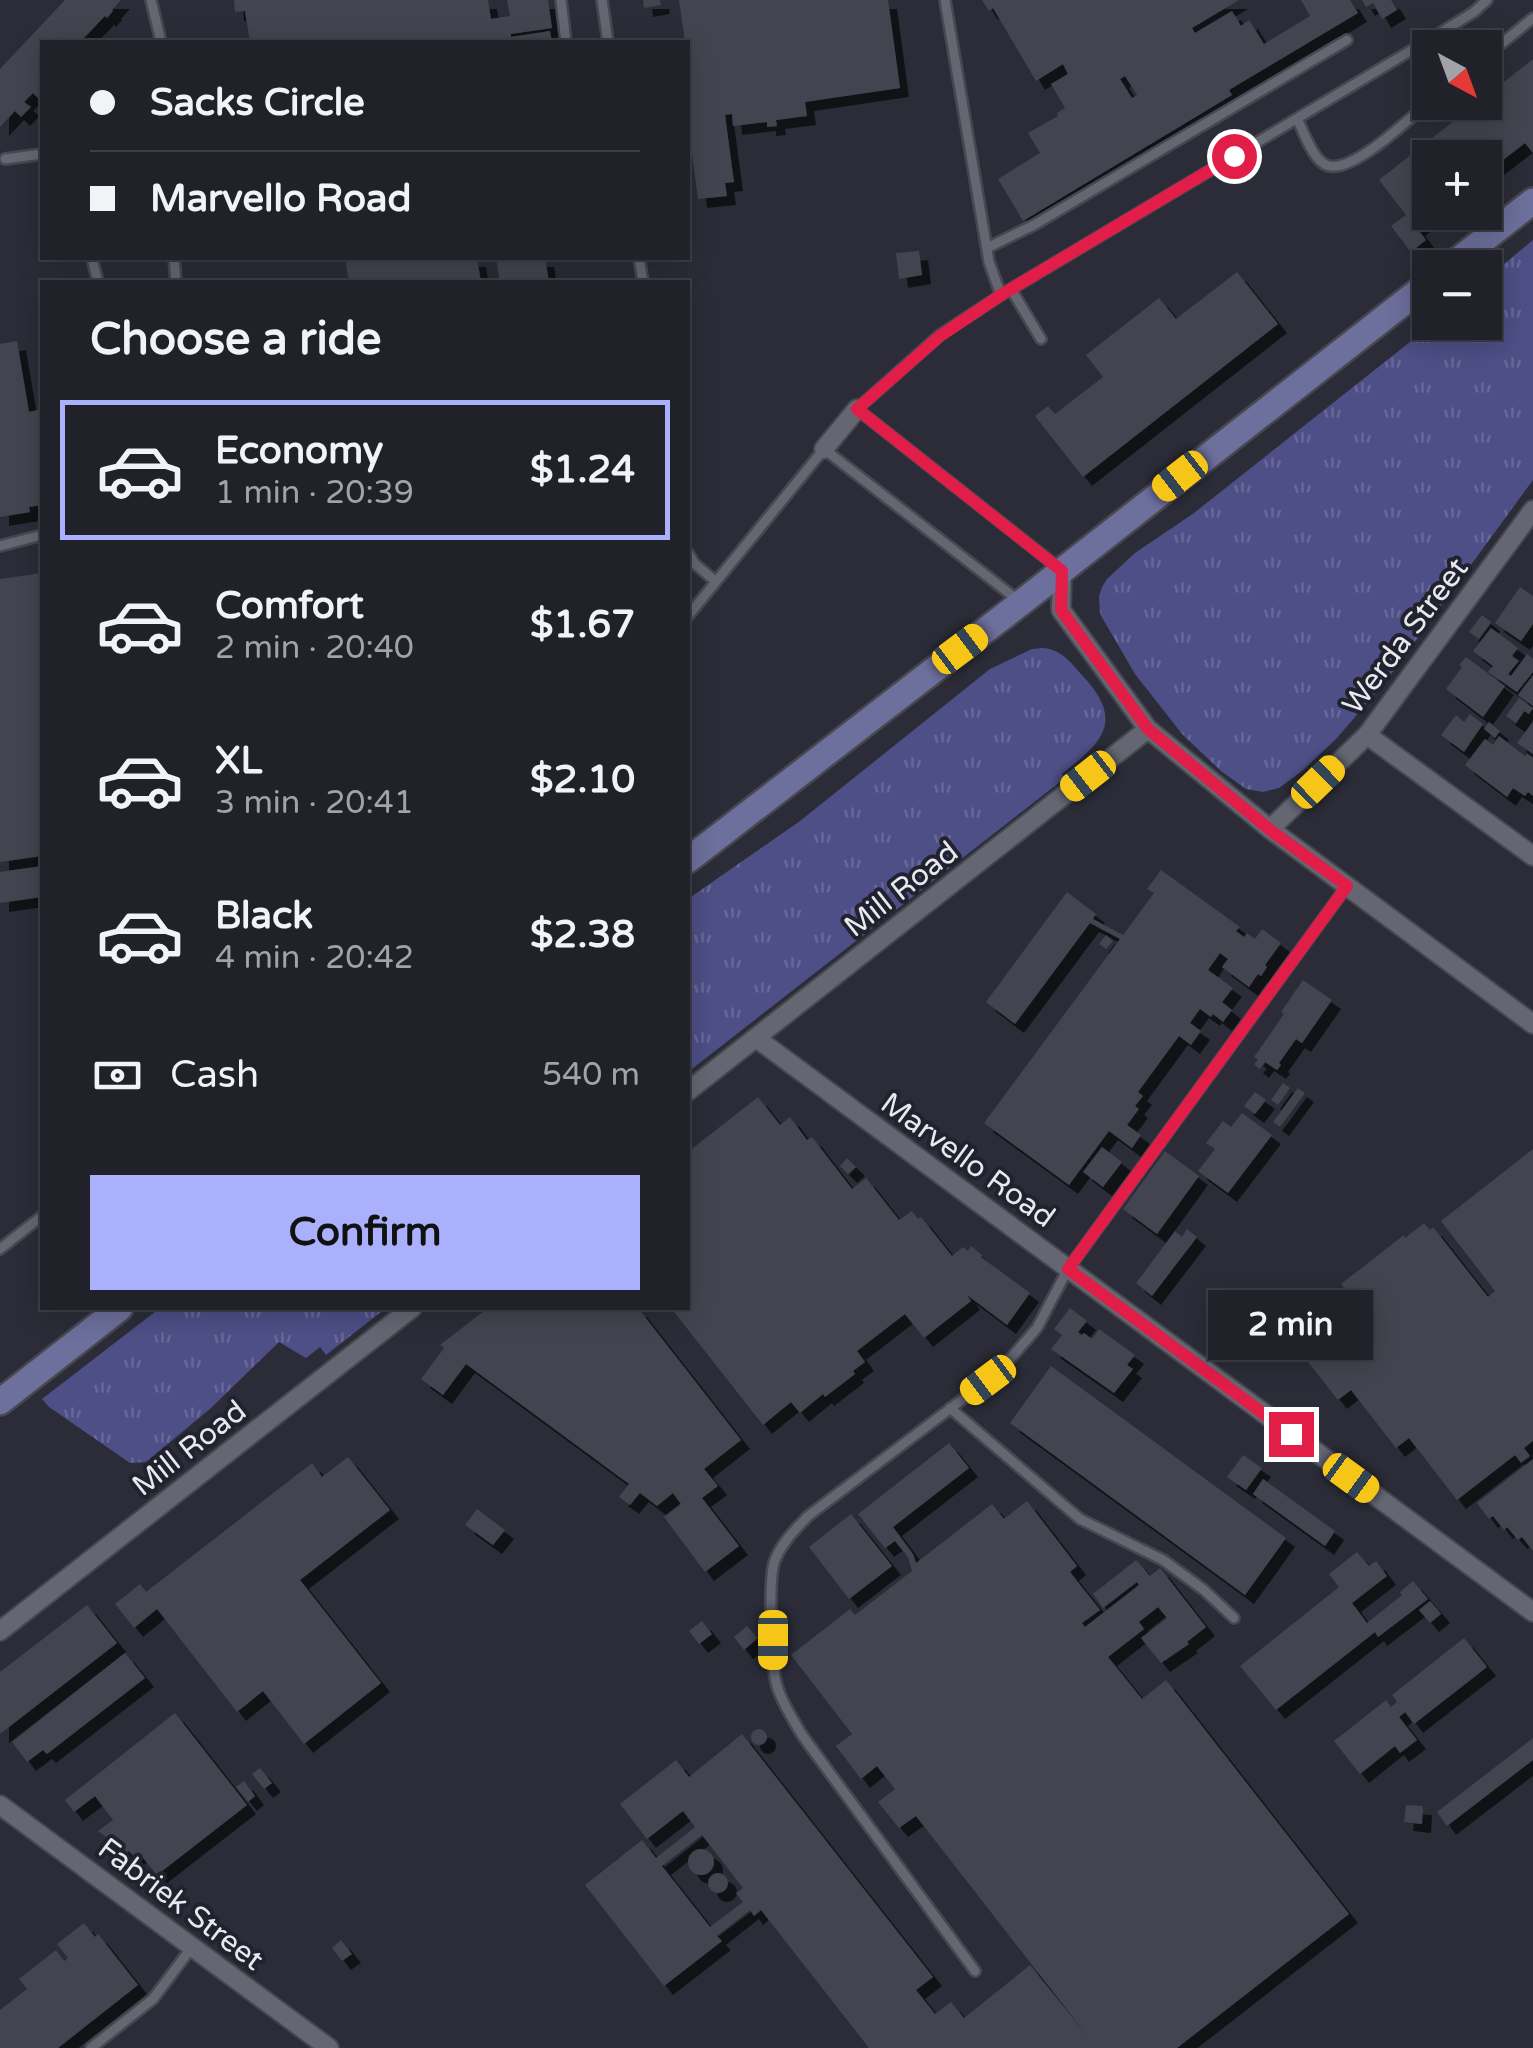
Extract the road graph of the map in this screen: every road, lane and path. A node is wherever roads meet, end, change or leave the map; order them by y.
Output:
1 (152, 0) edge
2 (561, 0) edge
3 (602, 0) edge
4 (946, 0) edge
5 (1487, 0) edge
6 (1533, 18) edge
7 (162, 40) edge
8 (566, 40) edge
9 (608, 40) edge
10 (1347, 40) dead end
11 (1502, 43) edge
12 (1412, 116) edge
13 (1297, 118) junction
14 (40, 154) edge
15 (6, 159) dead end
16 (1533, 201) edge
17 (987, 248) junction
18 (1471, 250) edge
19 (1012, 289) junction
20 (1001, 295) junction
21 (1412, 296) edge
22 (1042, 339) dead end
23 (857, 409) junction
24 (824, 450) junction
25 (1533, 510) edge
26 (40, 536) edge
27 (0, 546) edge
28 (690, 557) edge
29 (1062, 571) junction
30 (715, 581) junction
31 (1022, 602) junction
32 (1061, 610) junction
33 (690, 613) edge
34 (1148, 729) junction
35 (1367, 734) junction
36 (1270, 830) junction
37 (1531, 850) edge
38 (690, 858) edge
39 (1347, 886) junction
40 (1533, 1024) edge
41 (756, 1038) junction
42 (690, 1090) edge
43 (40, 1218) edge
44 (0, 1248) edge
45 (1068, 1269) junction
46 (117, 1310) edge
47 (409, 1310) edge
48 (0, 1402) edge
49 (950, 1408) junction
50 (1533, 1612) edge
51 (1234, 1618) dead end
52 (0, 1631) edge
53 (0, 1804) edge
54 (192, 1947) junction
55 (975, 1972) dead end
56 (91, 2048) edge
57 (328, 2048) edge

1 - 7 lane
2 - 8 lane
3 - 9 lane
4 - 17 lane
5 - 13 lane
6 - 11 lane
10 - 17 lane
12 - 13 lane
13 - 19 lane
14 - 15 lane
16 - 18 street
17 - 20 lane
19 - 20 lane
19 - 22 lane
20 - 23 lane
21 - 29 street
23 - 24 street
23 - 29 lane
24 - 30 lane
24 - 31 lane
25 - 35 street, Werda Street
26 - 27 lane
28 - 30 lane
29 - 31 street
29 - 32 street
30 - 33 lane
31 - 32 street
31 - 38 street
32 - 34 street
34 - 36 street
34 - 41 street, Mill Road
35 - 36 street, Werda Street
35 - 37 street
36 - 39 street
39 - 40 street
39 - 45 lane
41 - 42 street, Mill Road
41 - 45 street, Marvello Road
43 - 44 lane
45 - 49 lane
45 - 50 street, Marvello Road
46 - 48 street
47 - 52 street, Mill Road
49 - 51 lane
49 - 55 lane
53 - 54 street, Fabriek Street
54 - 56 lane
54 - 57 street, Fabriek Street

